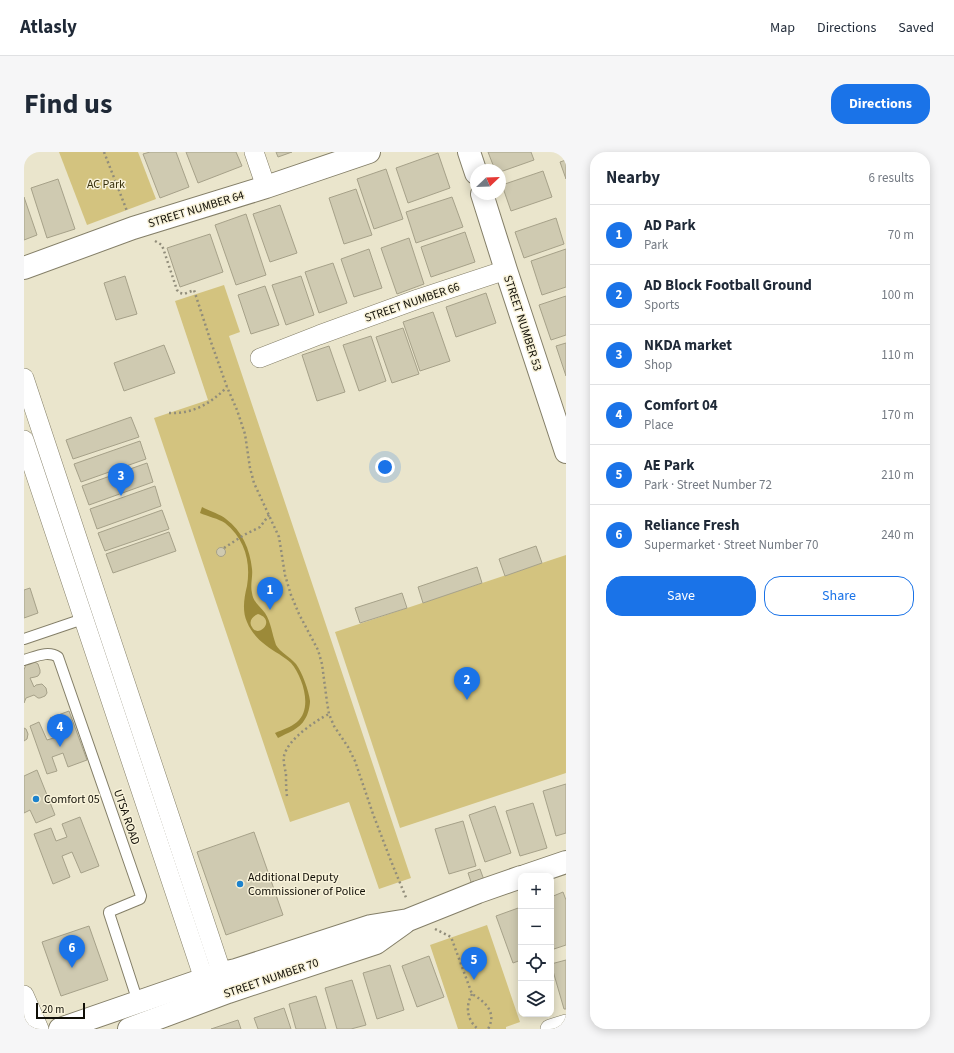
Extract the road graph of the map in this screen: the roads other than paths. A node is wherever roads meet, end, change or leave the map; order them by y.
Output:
1 (254, 152) edge
2 (369, 152) edge
3 (470, 152) edge
4 (473, 164) edge
5 (266, 187) junction
6 (484, 200) edge
7 (24, 268) edge
8 (506, 270) junction
9 (260, 358) dead end
10 (24, 378) edge
11 (24, 440) edge
12 (566, 452) edge
13 (83, 619) junction
14 (24, 639) edge
15 (24, 660) edge
16 (566, 862) edge
17 (534, 873) edge
18 (518, 878) edge
19 (216, 986) junction
20 (24, 995) edge
21 (138, 1002) junction
22 (566, 1024) edge
23 (39, 1029) edge
24 (60, 1029) edge
25 (129, 1029) edge
26 (550, 1029) edge

1 - 5 street
2 - 5 street, STREET NUMBER 64
3 - 4 street
5 - 7 street, STREET NUMBER 64
6 - 8 street, STREET NUMBER 53
8 - 9 street, STREET NUMBER 66
8 - 12 street, STREET NUMBER 53
10 - 19 street
11 - 13 street
13 - 14 lane
13 - 19 street
15 - 21 lane, UTSA ROAD
16 - 17 street
18 - 19 street
19 - 21 street
19 - 25 street, STREET NUMBER 70
20 - 23 street
21 - 24 street
22 - 26 street

